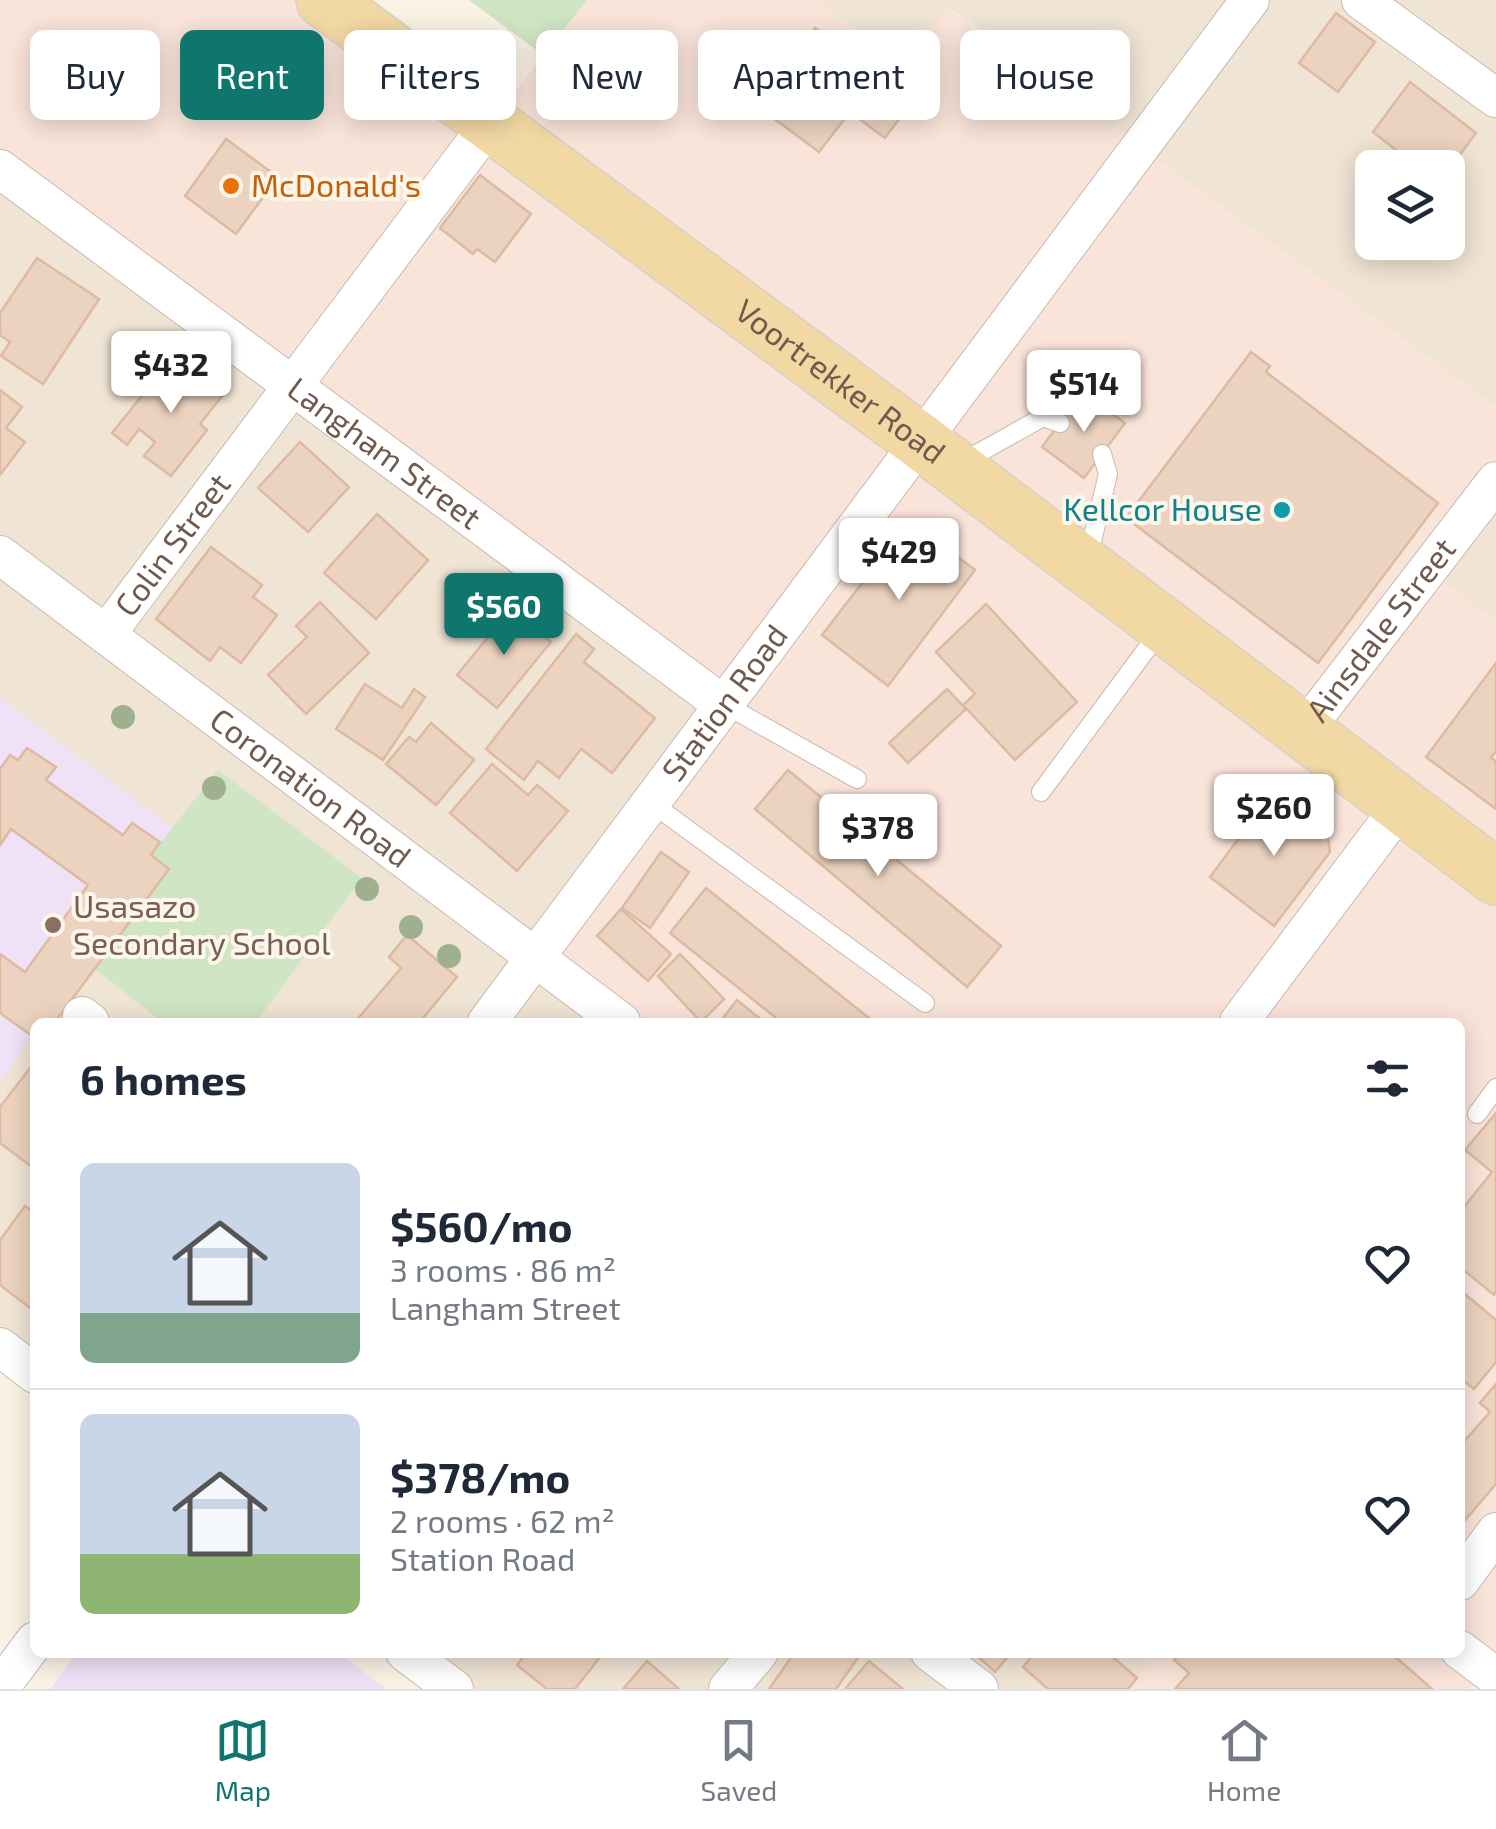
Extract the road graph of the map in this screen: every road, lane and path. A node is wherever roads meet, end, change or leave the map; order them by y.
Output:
1 (324, 0) edge
2 (1250, 0) edge
3 (1361, 0) edge
4 (1496, 98) edge
5 (490, 123) junction
6 (0, 168) edge
7 (295, 384) junction
8 (1060, 423) dead end
9 (936, 454) junction
10 (1102, 454) dead end
11 (1496, 481) edge
12 (0, 555) edge
13 (1086, 568) junction
14 (1163, 627) junction
15 (106, 633) junction
16 (721, 703) junction
17 (1302, 733) junction
18 (857, 780) dead end
19 (1041, 792) dead end
20 (650, 802) junction
21 (1400, 807) junction
22 (1496, 877) edge
23 (536, 958) junction
24 (925, 1003) dead end
25 (490, 1018) edge
26 (616, 1018) edge
27 (1242, 1018) edge
28 (1496, 1088) edge
29 (1477, 1114) dead end
30 (0, 1347) edge
31 (30, 1370) edge
32 (1496, 1532) edge
33 (1465, 1574) edge
34 (30, 1649) edge
35 (1465, 1655) edge
36 (413, 1658) edge
37 (755, 1658) edge
38 (938, 1658) edge
39 (1488, 1679) edge
40 (0, 1688) edge
41 (454, 1689) edge
42 (728, 1689) edge
43 (979, 1689) edge

1 - 5 main road, Voortrekker Road
2 - 9 street, Station Road
3 - 4 street
5 - 7 street, Colin Street
5 - 9 main road, Voortrekker Road
6 - 7 street, Langham Street
7 - 15 street, Colin Street
7 - 16 street, Langham Street
8 - 9 lane
9 - 13 main road, Voortrekker Road
9 - 16 street, Station Road
10 - 13 lane
11 - 17 street, Ainsdale Street
12 - 15 street, Coronation Road
13 - 14 main road, Voortrekker Road
14 - 17 main road, Voortrekker Road
14 - 19 lane
15 - 23 street, Coronation Road
16 - 18 lane
16 - 20 street, Station Road
17 - 21 main road, Voortrekker Road
20 - 23 street, Station Road
20 - 24 lane
21 - 22 main road, Voortrekker Road
21 - 27 street
23 - 25 street, Station Road
23 - 26 street, Coronation Road
28 - 29 lane
30 - 31 street
32 - 33 street
34 - 40 street
35 - 39 street
36 - 41 street
37 - 42 street
38 - 43 street

